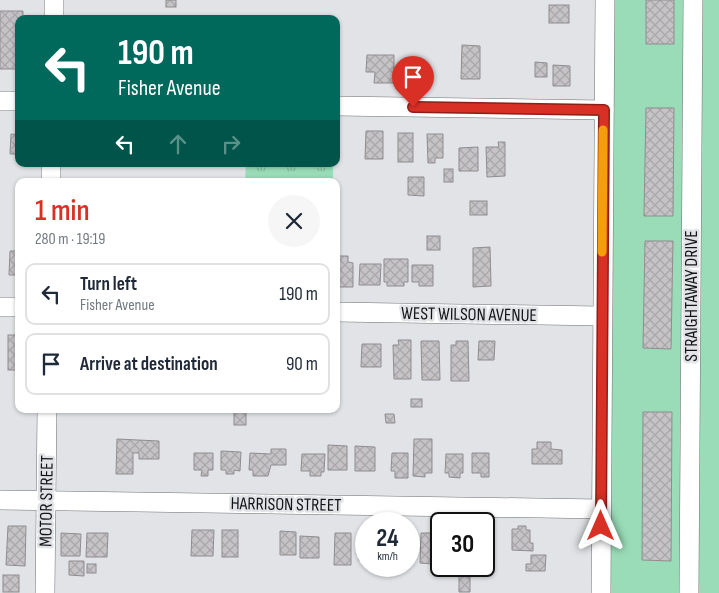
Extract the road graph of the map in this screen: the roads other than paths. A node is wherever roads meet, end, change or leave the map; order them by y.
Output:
1 (54, 0) edge
2 (605, 0) edge
3 (693, 0) edge
4 (54, 15) edge
5 (0, 101) edge
6 (15, 101) edge
7 (340, 106) edge
8 (604, 110) junction
9 (0, 307) edge
10 (15, 307) edge
11 (340, 312) edge
12 (601, 316) junction
13 (48, 413) edge
14 (0, 500) edge
15 (46, 501) junction
16 (601, 509) junction
17 (45, 593) edge
18 (601, 593) edge
19 (690, 593) edge

1 - 4 street
2 - 8 street
3 - 19 street, STRAIGHTAWAY DRIVE
5 - 6 street
7 - 8 street
8 - 12 street
9 - 10 street
11 - 12 street, WEST WILSON AVENUE
12 - 16 street
13 - 15 street, MOTOR STREET
14 - 15 street, HARRISON STREET
15 - 16 street, HARRISON STREET
15 - 17 street, MOTOR STREET
16 - 18 street

